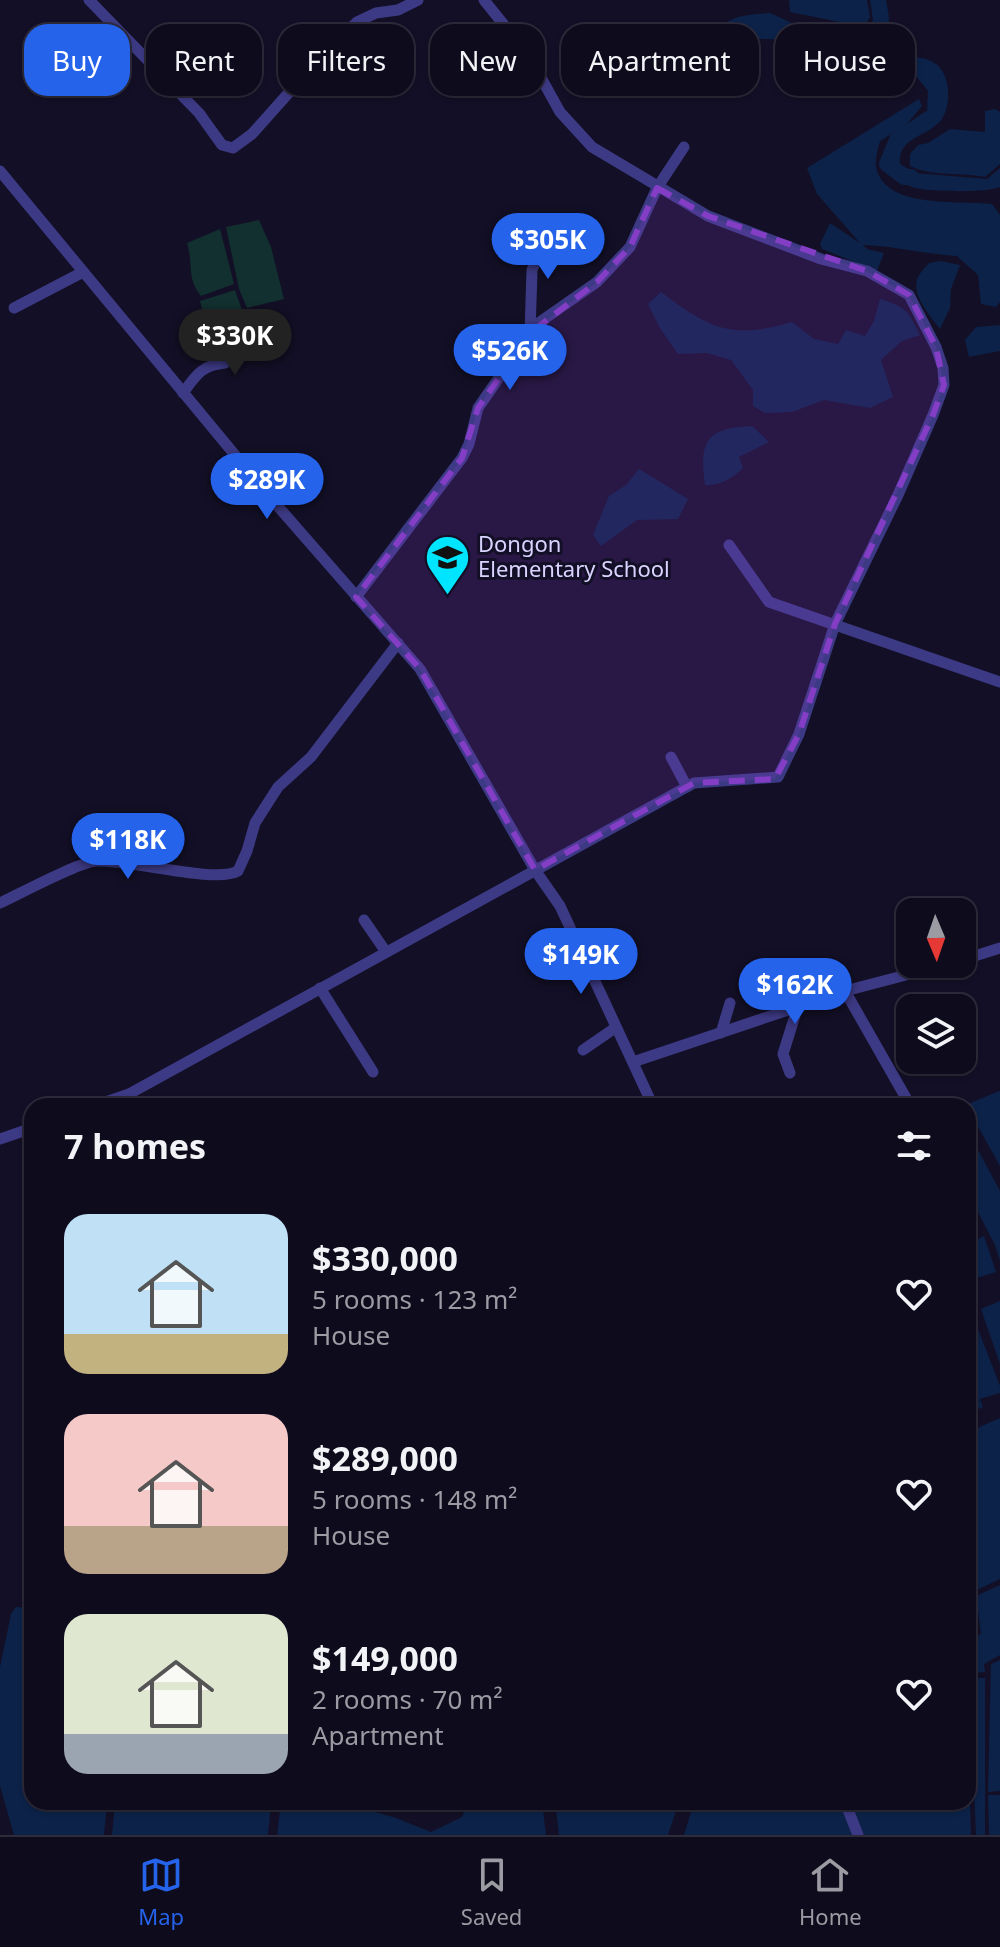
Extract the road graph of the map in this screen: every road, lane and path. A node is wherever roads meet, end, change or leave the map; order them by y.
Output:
1 (89, 0) edge
2 (373, 0) edge
3 (418, 0) edge
4 (484, 0) edge
5 (376, 13) junction
6 (684, 147) dead end
7 (0, 171) edge
8 (657, 188) junction
9 (538, 236) dead end
10 (83, 272) junction
11 (14, 308) dead end
12 (530, 333) junction
13 (267, 337) dead end
14 (183, 393) junction
15 (729, 545) dead end
16 (356, 597) junction
17 (835, 624) junction
18 (398, 643) junction
19 (1000, 682) edge
20 (671, 757) dead end
21 (687, 787) junction
22 (535, 870) junction
23 (0, 903) edge
24 (364, 920) dead end
25 (1000, 948) edge
26 (386, 952) junction
27 (976, 956) edge
28 (896, 978) edge
29 (320, 988) junction
30 (845, 991) junction
31 (730, 1003) dead end
32 (798, 1006) junction
33 (615, 1028) junction
34 (721, 1033) junction
35 (583, 1050) dead end
36 (633, 1062) junction
37 (373, 1072) dead end
38 (790, 1073) dead end
39 (117, 1098) edge
40 (649, 1098) edge
41 (906, 1098) edge
42 (24, 1131) edge
43 (0, 1139) edge
44 (848, 1810) edge
45 (858, 1835) edge

1 - 5 street
2 - 5 street
3 - 5 street
4 - 8 street
6 - 8 street
7 - 10 street
8 - 12 street
8 - 17 street
9 - 12 street
10 - 11 street
10 - 14 street
12 - 16 street
13 - 14 street
14 - 16 street
15 - 17 street
16 - 18 street
17 - 19 street
17 - 21 street
18 - 22 street
18 - 23 street
20 - 21 street
21 - 22 street
22 - 26 street
22 - 33 street
24 - 26 street
25 - 27 street
26 - 29 street
28 - 30 street
29 - 37 street
29 - 39 street
30 - 32 street
30 - 41 street
31 - 34 street
32 - 34 street
32 - 38 street
33 - 35 street
33 - 36 street
34 - 36 street
36 - 40 street
42 - 43 street
44 - 45 street

